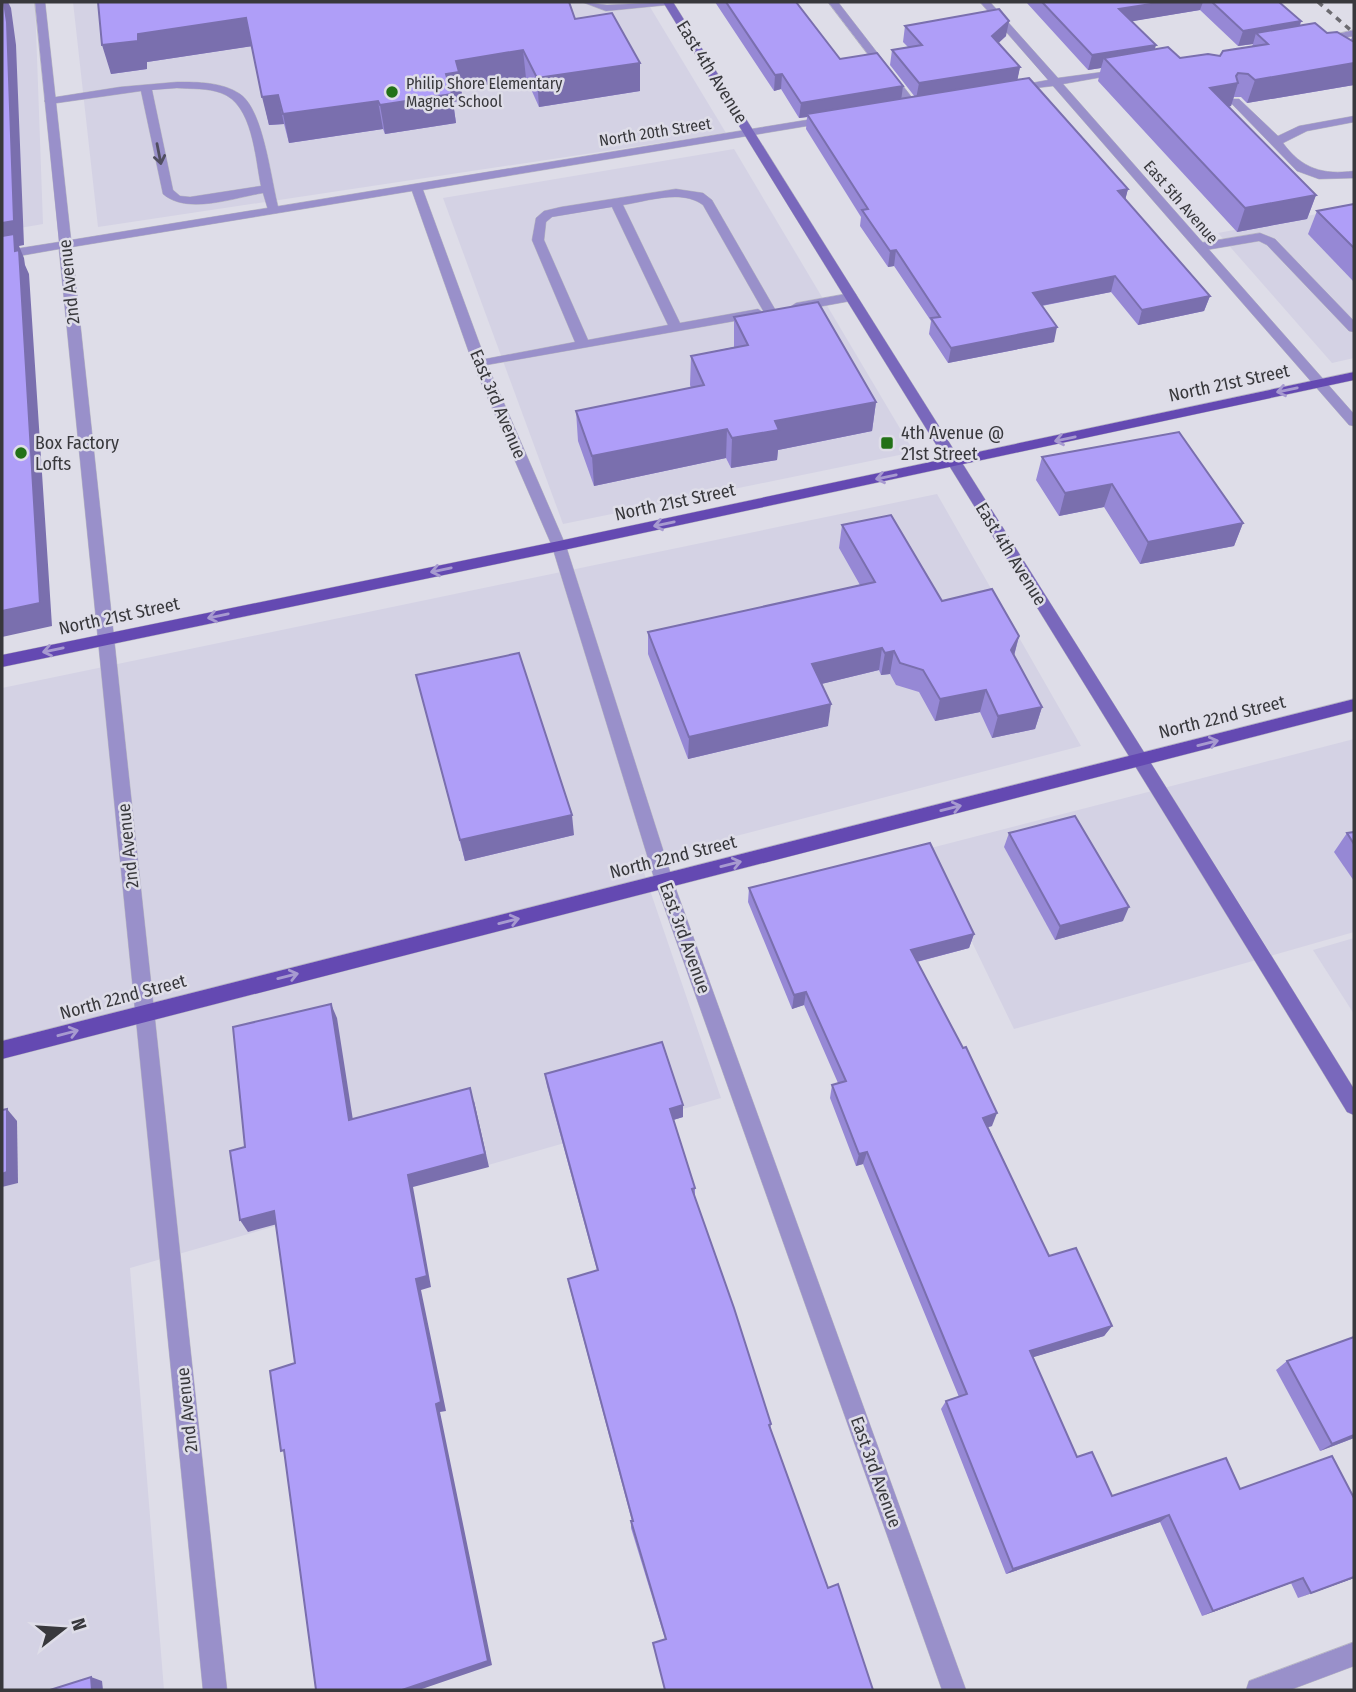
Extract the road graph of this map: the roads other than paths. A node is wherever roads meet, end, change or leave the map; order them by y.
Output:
1 (40, 2) edge
2 (587, 2) edge
3 (668, 2) edge
4 (833, 2) edge
5 (985, 2) edge
6 (1354, 33) edge
7 (1338, 52) edge
8 (1128, 70) edge
9 (1055, 82) junction
10 (146, 87) junction
11 (1003, 91) edge
12 (50, 101) junction
13 (1234, 101) edge
14 (926, 103) edge
15 (850, 116) edge
16 (1354, 120) edge
17 (749, 132) junction
18 (1277, 142) junction
19 (1354, 175) edge
20 (416, 187) junction
21 (268, 190) junction
22 (616, 202) junction
23 (273, 211) junction
24 (65, 245) junction
25 (1200, 247) junction
26 (2, 255) edge
27 (851, 297) junction
28 (770, 311) junction
29 (676, 328) junction
30 (1354, 328) edge
31 (583, 345) junction
32 (480, 364) junction
33 (1354, 376) edge
34 (1320, 383) junction
35 (1354, 422) edge
36 (953, 463) junction
37 (559, 546) junction
38 (105, 639) junction
39 (2, 661) edge
40 (1354, 705) edge
41 (1142, 760) junction
42 (664, 881) junction
43 (147, 1012) junction
44 (2, 1050) edge
45 (1354, 1106) edge
46 (1354, 1654) edge
47 (215, 1690) edge
48 (954, 1690) edge
49 (1258, 1690) edge

1 - 12 street, 2nd Avenue
2 - 3 street
3 - 17 street, East 4th Avenue
4 - 14 street
5 - 9 street, East 5th Avenue
6 - 7 street
8 - 9 street
9 - 11 street
9 - 25 street, East 5th Avenue
10 - 12 street
10 - 21 street
10 -> 21 street
12 - 24 street, 2nd Avenue
13 - 18 street
15 - 17 street, North 20th Street
16 - 18 street
17 - 20 street, North 20th Street
17 - 27 street, East 4th Avenue
18 - 19 street
20 - 23 street, North 20th Street
20 - 32 street, East 3rd Avenue
21 - 23 street
22 - 28 street
22 - 29 street
22 - 31 street
23 - 24 street, North 20th Street
24 - 26 street, North 20th Street
24 - 38 street, 2nd Avenue
25 - 30 street
25 - 34 street, East 5th Avenue
27 - 28 street
27 - 36 street, East 4th Avenue
28 - 29 street
29 - 31 street
31 - 32 street
32 - 37 street, East 3rd Avenue
33 - 34 main road, North 21st Street
34 - 35 street, East 5th Avenue
34 -> 36 main road, North 21st Street
36 -> 37 main road, North 21st Street
36 - 41 street, East 4th Avenue
37 -> 38 main road, North 21st Street
37 - 42 street, East 3rd Avenue
38 -> 39 main road, North 21st Street
38 - 43 street, 2nd Avenue
41 -> 40 main road, North 22nd Street
42 -> 41 main road, North 22nd Street
41 - 45 street, East 4th Avenue
43 -> 42 main road, North 22nd Street
42 - 48 street, East 3rd Avenue
44 -> 43 main road, North 22nd Street
43 - 47 street, 2nd Avenue
46 - 49 street

